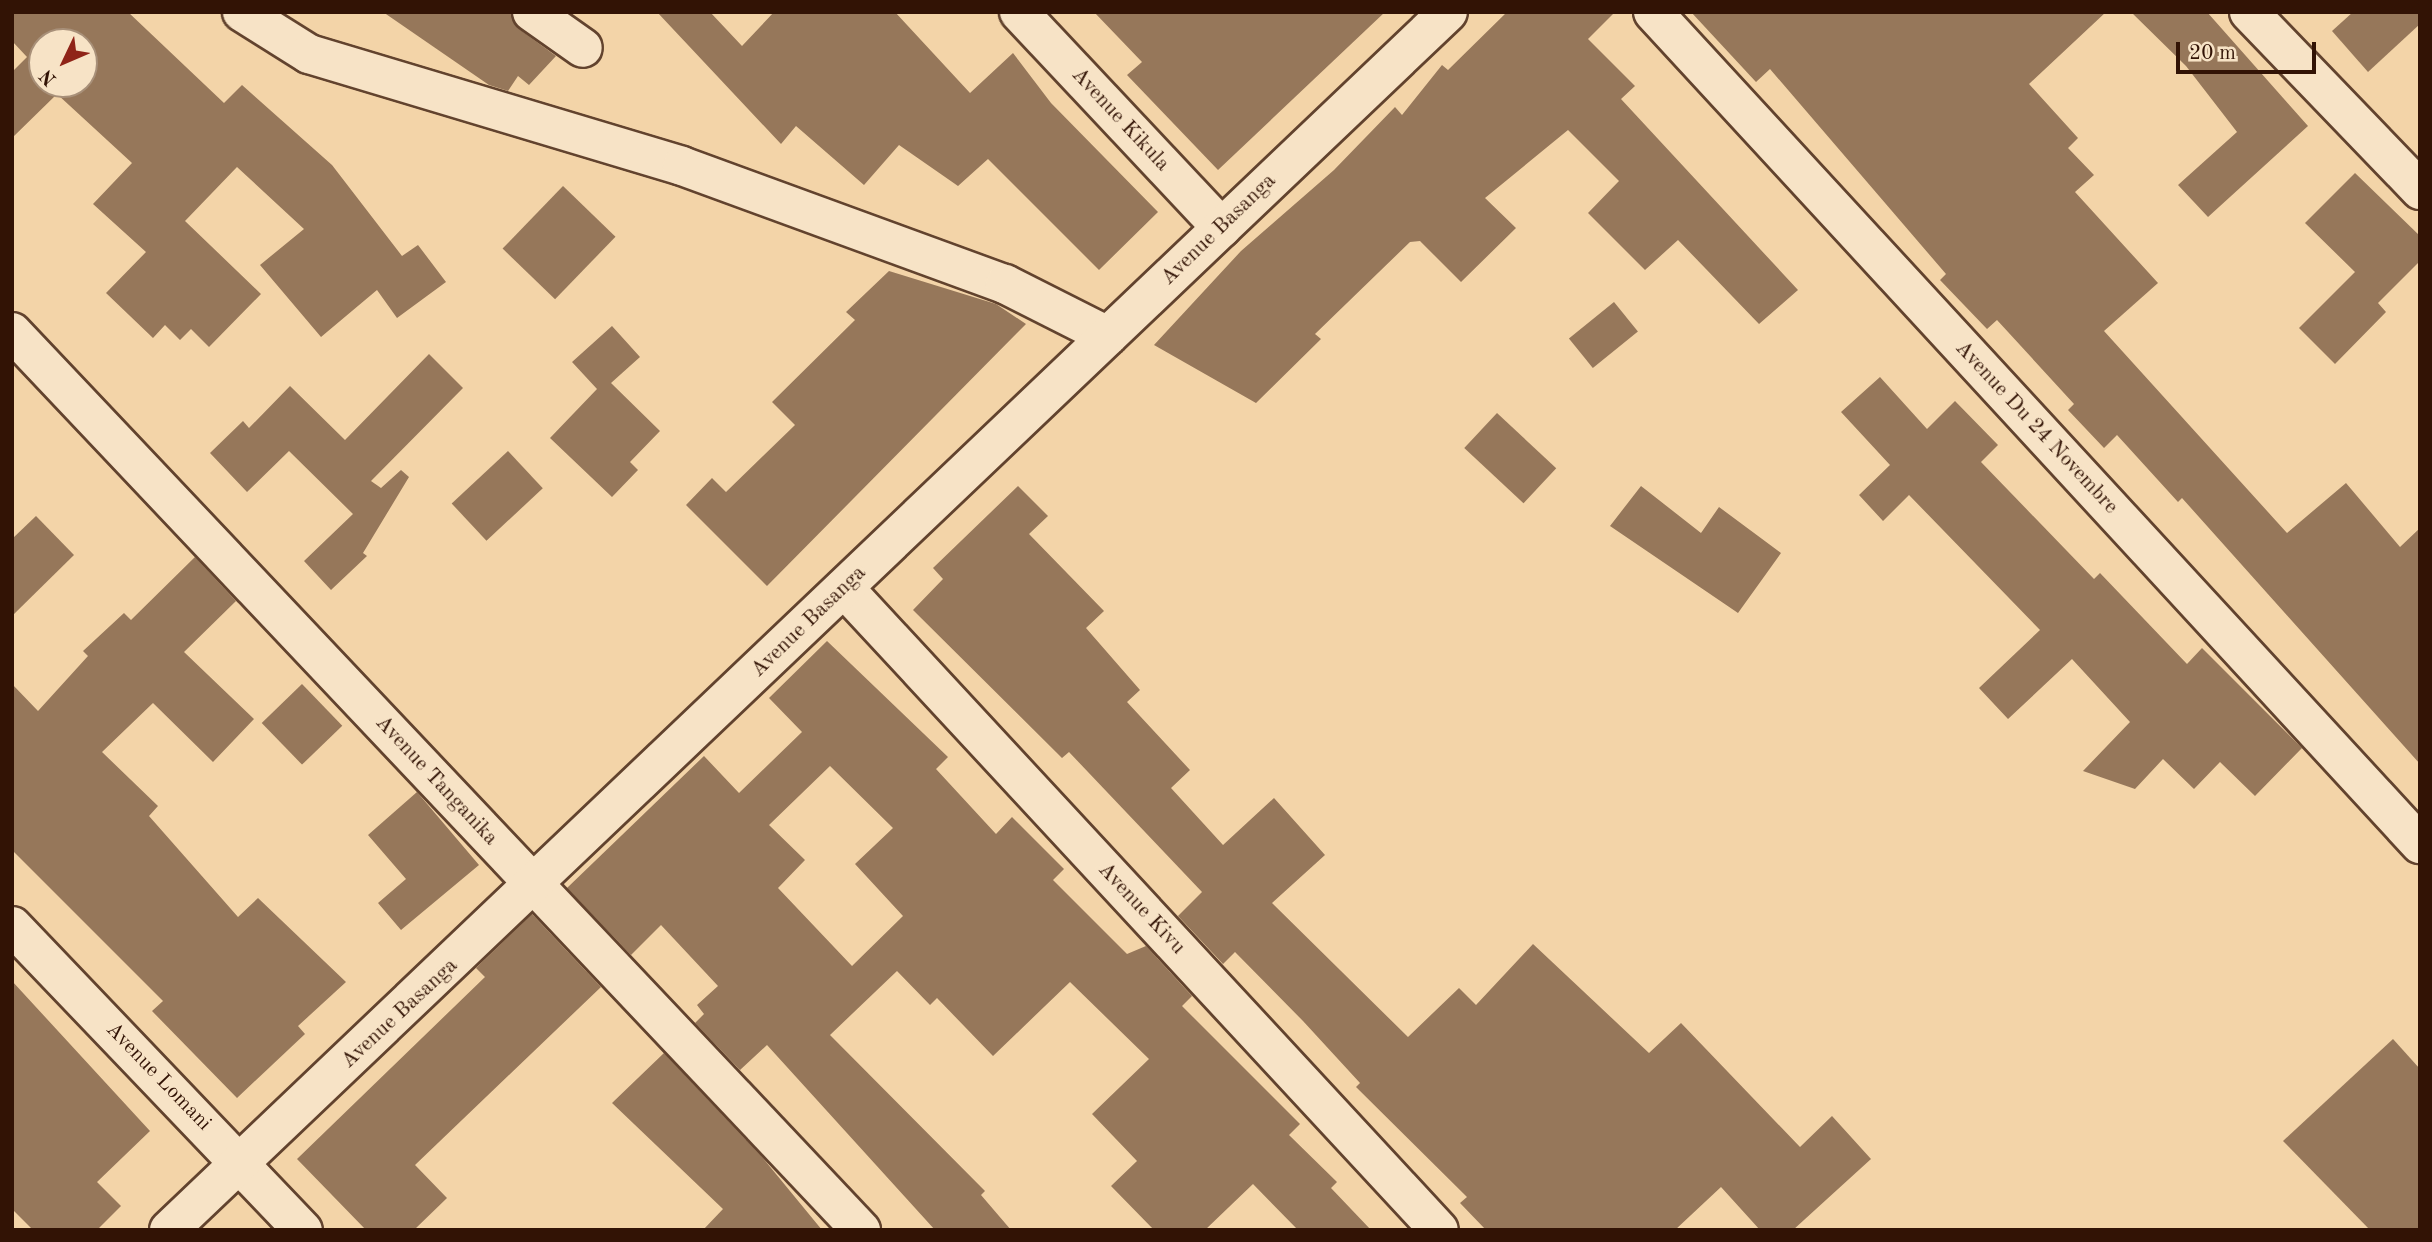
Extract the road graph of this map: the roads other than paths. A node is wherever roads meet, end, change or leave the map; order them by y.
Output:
1 (242, 12) edge
2 (532, 12) edge
3 (1019, 12) edge
4 (1448, 12) edge
5 (1653, 12) edge
6 (2249, 12) edge
7 (583, 48) dead end
8 (2420, 190) edge
9 (1222, 228) junction
10 (12, 332) edge
11 (1108, 335) junction
12 (844, 588) junction
13 (2420, 844) edge
14 (536, 887) junction
15 (12, 926) edge
16 (241, 1163) junction
17 (169, 1230) edge
18 (303, 1230) edge
19 (861, 1230) edge
20 (1439, 1230) edge

1 - 11 street
2 - 7 street
3 - 9 street, Avenue Kikula
4 - 9 street, Avenue Basanga
5 - 13 street, Avenue Du 24 Novembre
6 - 8 street
9 - 11 street, Avenue Basanga
10 - 14 street, Avenue Tanganika
11 - 12 street, Avenue Basanga
12 - 14 street, Avenue Basanga
12 - 20 street, Avenue Kivu
14 - 16 street, Avenue Basanga
14 - 19 street, Avenue Tanganika
15 - 16 street, Avenue Lomani
16 - 17 street, Avenue Basanga
16 - 18 street, Avenue Lomani

